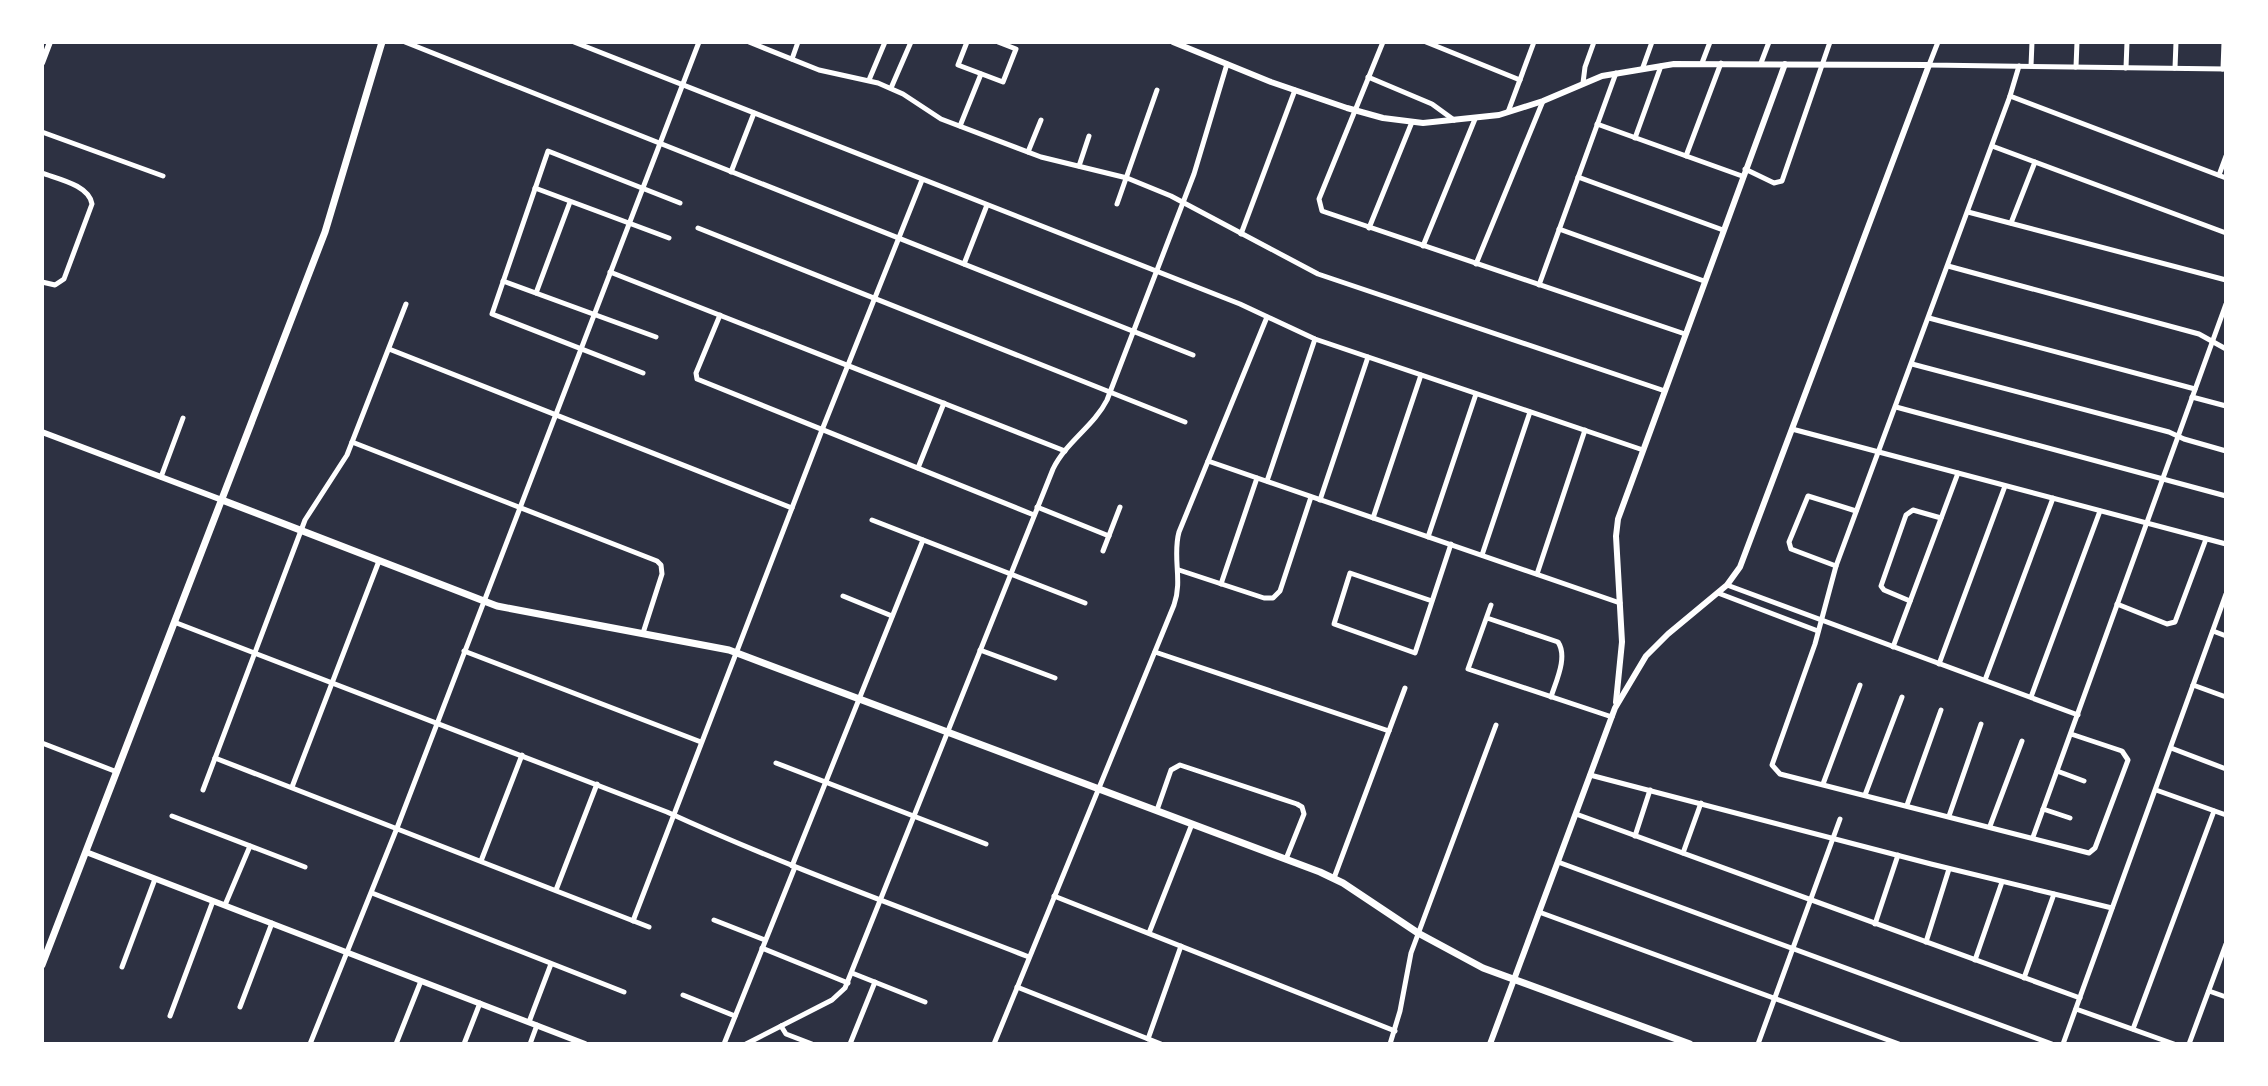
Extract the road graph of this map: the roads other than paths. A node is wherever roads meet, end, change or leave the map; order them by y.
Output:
1 (50, 42) edge
2 (382, 42) edge
3 (405, 42) edge
4 (574, 42) edge
5 (699, 42) edge
6 (749, 42) edge
7 (798, 42) edge
8 (885, 42) edge
9 (911, 42) edge
10 (967, 42) edge
11 (998, 42) edge
12 (1173, 42) edge
13 (1383, 42) edge
14 (1426, 42) edge
15 (1534, 42) edge
16 (1594, 42) edge
17 (1652, 42) edge
18 (1710, 42) edge
19 (1769, 42) edge
20 (1830, 42) edge
21 (1938, 42) edge
22 (2032, 42) edge
23 (2077, 42) edge
24 (2127, 42) edge
25 (2176, 42) edge
26 (2224, 42) edge
27 (792, 59) junction
28 (42, 63) edge
29 (1702, 63) junction
30 (1721, 63) junction
31 (1761, 63) junction
32 (1227, 64) junction
33 (1785, 64) junction
34 (1661, 65) junction
35 (1821, 65) junction
36 (1929, 65) junction
37 (2019, 66) junction
38 (2031, 66) junction
39 (1643, 67) junction
40 (2076, 67) junction
41 (2126, 68) junction
42 (2175, 68) junction
43 (2224, 69) edge
44 (1617, 72) junction
45 (981, 74) junction
46 (1368, 77) junction
47 (869, 80) junction
48 (1520, 80) junction
49 (1583, 83) junction
50 (682, 85) junction
51 (891, 88) junction
52 (1157, 90) dead end
53 (1295, 90) junction
54 (2010, 96) junction
55 (1543, 101) junction
56 (1355, 110) junction
57 (1508, 112) junction
58 (754, 113) junction
59 (1475, 119) junction
60 (1041, 120) dead end
61 (1455, 121) junction
62 (1412, 122) junction
63 (1597, 124) junction
64 (960, 126) junction
65 (42, 132) edge
66 (1089, 136) dead end
67 (1635, 138) junction
68 (659, 143) junction
69 (1992, 146) junction
70 (1028, 152) junction
71 (1686, 156) junction
72 (2226, 156) edge
73 (2035, 162) junction
74 (1079, 166) junction
75 (731, 172) junction
76 (42, 173) edge
77 (1744, 173) junction
78 (2219, 175) junction
79 (163, 176) dead end
80 (1578, 177) junction
81 (1127, 178) junction
82 (2226, 178) edge
83 (922, 180) junction
84 (535, 188) junction
85 (642, 189) junction
86 (570, 202) junction
87 (680, 203) dead end
88 (1183, 203) junction
89 (1117, 204) dead end
90 (987, 205) junction
91 (1968, 212) junction
92 (629, 223) junction
93 (2011, 223) junction
94 (698, 228) dead end
95 (1369, 228) junction
96 (1559, 229) junction
97 (1723, 230) junction
98 (2226, 233) edge
99 (1241, 234) junction
100 (669, 238) dead end
101 (899, 238) junction
102 (1423, 246) junction
103 (964, 264) junction
104 (1476, 264) junction
105 (1948, 266) junction
106 (610, 272) junction
107 (1157, 272) junction
108 (2226, 280) edge
109 (503, 281) junction
110 (1704, 281) junction
111 (42, 282) edge
112 (1539, 285) junction
113 (536, 293) junction
114 (875, 299) junction
115 (406, 304) dead end
116 (2226, 304) edge
117 (594, 314) junction
118 (720, 315) junction
119 (1267, 317) junction
120 (1929, 318) junction
121 (1134, 332) junction
122 (1685, 334) junction
123 (656, 337) dead end
124 (1315, 339) junction
125 (2212, 342) junction
126 (389, 349) junction
127 (580, 349) junction
128 (2226, 349) edge
129 (1193, 355) dead end
130 (1368, 357) junction
131 (1912, 364) junction
132 (848, 366) junction
133 (643, 373) dead end
134 (1421, 375) junction
135 (2195, 389) junction
136 (1665, 391) junction
137 (1110, 392) junction
138 (1476, 394) junction
139 (2192, 397) junction
140 (944, 403) junction
141 (2226, 406) edge
142 (1896, 407) junction
143 (1530, 412) junction
144 (555, 415) junction
145 (183, 418) dead end
146 (1185, 422) dead end
147 (1792, 429) junction
148 (822, 430) junction
149 (1585, 430) junction
150 (42, 432) edge
151 (2177, 436) junction
152 (352, 442) junction
153 (1643, 450) junction
154 (1065, 451) junction
155 (2226, 451) edge
156 (1880, 452) junction
157 (1208, 461) junction
158 (918, 468) junction
159 (1958, 473) junction
160 (161, 477) junction
161 (1257, 478) junction
162 (2162, 478) junction
163 (1267, 481) junction
164 (2005, 486) junction
165 (2226, 496) edge
166 (1311, 497) junction
167 (2053, 498) junction
168 (222, 500) junction
169 (1320, 500) junction
170 (520, 507) junction
171 (1037, 507) junction
172 (1120, 507) dead end
173 (792, 508) junction
174 (1856, 511) junction
175 (2100, 511) junction
176 (1034, 515) junction
177 (1373, 518) junction
178 (1941, 518) junction
179 (872, 520) dead end
180 (2145, 523) junction
181 (301, 531) junction
182 (1109, 536) junction
183 (1428, 537) junction
184 (2206, 539) junction
185 (923, 540) junction
186 (1451, 544) junction
187 (2226, 544) edge
188 (1103, 551) dead end
189 (1482, 555) junction
190 (379, 561) junction
191 (1836, 566) junction
192 (1179, 570) junction
193 (1011, 574) junction
194 (1537, 574) junction
195 (1221, 584) junction
196 (1727, 585) junction
197 (1718, 593) junction
198 (2226, 594) edge
199 (843, 596) dead end
200 (483, 601) junction
201 (1432, 601) junction
202 (1911, 601) junction
203 (1085, 603) dead end
204 (1620, 603) junction
205 (2117, 604) junction
206 (1491, 605) dead end
207 (892, 616) junction
208 (1487, 618) junction
209 (1821, 621) junction
210 (174, 622) junction
211 (1818, 631) junction
212 (2213, 631) junction
213 (643, 633) junction
214 (2226, 636) edge
215 (1893, 647) junction
216 (980, 650) junction
217 (464, 651) junction
218 (1155, 652) junction
219 (255, 653) junction
220 (736, 653) junction
221 (1626, 662) junction
222 (1939, 664) junction
223 (1640, 665) junction
224 (1055, 678) dead end
225 (1985, 680) junction
226 (332, 683) junction
227 (1860, 685) dead end
228 (2193, 685) junction
229 (1405, 688) dead end
230 (1551, 697) junction
231 (1902, 697) dead end
232 (2031, 697) junction
233 (2226, 697) edge
234 (859, 698) junction
235 (1615, 708) junction
236 (1941, 710) dead end
237 (2078, 715) junction
238 (1612, 717) junction
239 (437, 723) junction
240 (1981, 724) dead end
241 (1496, 725) dead end
242 (948, 731) junction
243 (1389, 731) junction
244 (2071, 734) junction
245 (2022, 741) dead end
246 (701, 742) junction
247 (42, 743) edge
248 (2170, 748) junction
249 (522, 755) junction
250 (215, 758) junction
251 (776, 763) dead end
252 (2226, 769) edge
253 (2057, 771) junction
254 (117, 772) junction
255 (1590, 775) junction
256 (2084, 781) dead end
257 (825, 782) junction
258 (597, 784) junction
259 (1823, 784) junction
260 (292, 787) junction
261 (1098, 788) junction
262 (203, 790) dead end
263 (1650, 790) junction
264 (2155, 790) junction
265 (1865, 795) junction
266 (1701, 803) junction
267 (1907, 805) junction
268 (2043, 809) junction
269 (1157, 810) junction
270 (2214, 811) junction
271 (1576, 814) junction
272 (674, 815) junction
273 (2226, 815) edge
274 (172, 816) dead end
275 (914, 816) junction
276 (1949, 816) junction
277 (2070, 818) dead end
278 (1840, 819) dead end
279 (1192, 823) junction
280 (1990, 826) junction
281 (397, 828) junction
282 (1635, 836) junction
283 (2033, 837) junction
284 (1833, 839) junction
285 (986, 844) dead end
286 (250, 846) junction
287 (86, 852) junction
288 (1683, 853) junction
289 (1898, 855) junction
290 (1286, 859) junction
291 (481, 861) junction
292 (1558, 862) junction
293 (793, 866) junction
294 (305, 867) dead end
295 (1949, 869) junction
296 (1334, 878) junction
297 (155, 879) junction
298 (2002, 881) junction
299 (556, 890) junction
300 (371, 893) junction
301 (2054, 894) junction
302 (1054, 896) junction
303 (881, 900) junction
304 (1810, 900) junction
305 (213, 901) junction
306 (225, 905) junction
307 (2112, 908) junction
308 (1539, 912) junction
309 (714, 920) dead end
310 (633, 921) junction
311 (272, 923) junction
312 (1875, 924) junction
313 (649, 927) dead end
314 (1149, 933) junction
315 (1418, 933) junction
316 (765, 940) junction
317 (1926, 942) junction
318 (2226, 944) edge
319 (1181, 946) junction
320 (762, 948) junction
321 (1793, 948) junction
322 (347, 952) junction
323 (1029, 957) junction
324 (1975, 960) junction
325 (551, 964) junction
326 (42, 965) edge
327 (122, 967) dead end
328 (852, 973) junction
329 (2024, 978) junction
330 (1514, 979) junction
331 (421, 981) junction
332 (875, 982) junction
333 (848, 983) junction
334 (1017, 987) junction
335 (2209, 991) junction
336 (624, 992) dead end
337 (683, 995) dead end
338 (2226, 997) edge
339 (1775, 998) junction
340 (2080, 998) junction
341 (925, 1002) dead end
342 (480, 1003) junction
343 (240, 1007) dead end
344 (2076, 1009) junction
345 (170, 1016) dead end
346 (735, 1016) junction
347 (529, 1022) junction
348 (537, 1025) junction
349 (781, 1026) junction
350 (2133, 1029) junction
351 (1395, 1031) junction
352 (1148, 1039) junction
353 (310, 1044) edge
354 (396, 1044) edge
355 (464, 1044) edge
356 (530, 1044) edge
357 (585, 1044) edge
358 (724, 1044) edge
359 (746, 1044) edge
360 (812, 1044) edge
361 (850, 1044) edge
362 (994, 1044) edge
363 (1161, 1044) edge
364 (1390, 1044) edge
365 (1490, 1044) edge
366 (1690, 1044) edge
367 (1758, 1044) edge
368 (1899, 1044) edge
369 (2052, 1044) edge
370 (2063, 1044) edge
371 (2174, 1044) edge
372 (2189, 1044) edge

1 - 28 street
2 - 168 main road
3 - 68 street
4 - 50 street
5 - 50 street
6 - 27 street
7 - 27 street
8 - 47 street
9 - 51 street
10 - 45 street
11 - 45 street
12 - 32 street
13 - 46 street
14 - 48 street
15 - 48 street
16 - 49 street
17 - 39 street
18 - 29 street
19 - 31 street
20 - 35 street
21 - 36 street
22 - 38 street
23 - 40 street
24 - 41 street
25 - 42 street
26 - 43 street
27 - 47 street
29 - 30 street
29 - 34 street
30 - 31 street
30 - 71 street
31 - 33 street
32 - 53 street
32 - 88 street
33 - 35 street
33 - 77 street
34 - 39 street
34 - 67 street
35 - 36 street
35 - 77 street
36 - 37 street
36 - 147 street
37 - 38 street
37 - 54 street
38 - 40 street
39 - 44 street
40 - 41 street
41 - 42 street
42 - 43 street
44 - 49 street
44 - 63 street
45 - 64 street
46 - 56 street
46 - 61 street
47 - 51 street
48 - 57 street
49 - 55 street
50 - 58 street
50 - 68 street
51 - 64 street
52 - 81 street
53 - 56 street
53 - 99 street
54 - 69 street
54 - 78 street
55 - 57 street
55 - 104 street
56 - 62 street
56 - 95 street
57 - 59 street
58 - 75 street
58 - 83 street
59 - 61 street
59 - 102 street
60 - 70 street
61 - 62 street
62 - 95 street
63 - 67 street
63 - 80 street
64 - 70 street
65 - 79 street
66 - 74 street
67 - 71 street
68 - 75 street
68 - 85 street
69 - 73 street
69 - 91 street
70 - 74 street
71 - 77 street
72 - 78 street
73 - 93 street
73 - 98 street
74 - 81 street
75 - 101 street
76 - 111 street
77 - 97 street
78 - 82 street
80 - 96 street
80 - 97 street
81 - 88 street
81 - 89 street
83 - 90 street
83 - 101 street
84 - 85 street
84 - 86 street
84 - 109 street
85 - 87 street
85 - 92 street
86 - 92 street
86 - 113 street
88 - 99 street
88 - 107 street
90 - 103 street
90 - 107 street
91 - 93 street
91 - 105 street
92 - 100 street
92 - 106 street
93 - 108 street
94 - 114 street
95 - 102 street
96 - 110 street
96 - 112 street
97 - 110 street
99 - 136 street
101 - 103 street
101 - 114 street
102 - 104 street
103 - 121 street
104 - 112 street
105 - 120 street
105 - 125 street
106 - 117 street
106 - 118 street
107 - 119 street
107 - 121 street
109 - 113 street
109 - 127 street
110 - 122 street
112 - 122 street
113 - 117 street
114 - 132 street
114 - 137 street
115 - 126 street
116 - 125 street
117 - 123 street
117 - 127 street
118 - 132 street
118 - 148 street
119 - 124 street
119 - 157 street
120 - 131 street
120 - 135 street
121 - 129 street
121 - 137 street
122 - 136 street
124 - 130 street
124 - 163 street
125 - 128 street
125 - 135 street
126 - 144 street
126 - 152 street
127 - 133 street
127 - 144 street
130 - 134 street
130 - 169 street
131 - 142 street
131 - 151 street
132 - 140 street
132 - 148 street
134 - 138 street
134 - 177 street
135 - 139 street
136 - 153 street
137 - 146 street
137 - 154 street
138 - 143 street
138 - 183 street
139 - 141 street
139 - 151 street
140 - 154 street
140 - 158 street
142 - 156 street
142 - 162 street
143 - 149 street
143 - 189 street
144 - 170 street
144 - 173 street
145 - 160 street
147 - 156 street
147 - 196 street
148 - 158 street
148 - 173 street
149 - 153 street
149 - 194 street
150 - 160 street
151 - 155 street
151 - 162 street
152 - 170 street
152 - 181 street
153 - 204 street
154 - 171 street
156 - 159 street
156 - 174 street
157 - 161 street
157 - 192 street
158 - 176 street
159 - 164 street
159 - 178 street
160 - 168 street
161 - 163 street
161 - 195 street
162 - 165 street
162 - 180 street
163 - 166 street
164 - 167 street
164 - 222 street
166 - 169 street
166 - 195 street
167 - 175 street
167 - 225 street
168 - 181 main road
168 - 210 main road
169 - 177 street
170 - 200 street
170 - 213 street
171 - 176 street
171 - 182 street
172 - 182 street
173 - 220 street
174 - 191 street
174 - 191 street
175 - 180 street
175 - 232 street
176 - 193 street
177 - 183 street
178 - 202 street
178 - 202 street
179 - 185 street
180 - 184 street
180 - 205 street
181 - 190 main road
181 - 219 street
182 - 188 street
183 - 186 street
184 - 187 street
184 - 205 street
185 - 193 street
185 - 207 street
186 - 189 street
186 - 201 street
189 - 194 street
190 - 200 main road
190 - 226 street
191 - 209 street
192 - 195 street
192 - 218 street
193 - 203 street
193 - 216 street
194 - 204 street
196 - 197 street
196 - 209 street
197 - 211 street
197 - 223 street
198 - 212 street
199 - 207 street
200 - 213 main road
200 - 217 street
201 - 201 street
202 - 215 street
204 - 221 street
205 - 237 street
206 - 208 street
207 - 234 street
208 - 230 street
208 - 230 street
209 - 211 street
209 - 215 street
210 - 219 street
210 - 254 main road
211 - 259 street
212 - 214 street
212 - 228 street
213 - 220 main road
215 - 222 street
216 - 224 street
216 - 242 street
217 - 239 street
217 - 246 street
218 - 243 street
218 - 261 street
219 - 226 street
219 - 250 street
220 - 234 main road
220 - 246 street
221 - 223 street
221 - 235 street
222 - 225 street
223 - 235 street
225 - 232 street
226 - 239 street
226 - 260 street
227 - 259 street
228 - 233 street
228 - 248 street
229 - 243 street
230 - 238 street
231 - 265 street
232 - 237 street
234 - 242 main road
234 - 257 street
235 - 238 street
236 - 267 street
237 - 244 street
238 - 255 street
239 - 249 street
239 - 281 street
240 - 276 street
241 - 315 street
242 - 261 main road
242 - 275 street
243 - 296 street
244 - 253 street
244 - 283 street
245 - 280 street
246 - 272 street
247 - 254 street
248 - 252 street
248 - 264 street
249 - 258 street
249 - 291 street
250 - 260 street
250 - 262 street
251 - 257 street
253 - 256 street
253 - 268 street
254 - 287 main road
255 - 263 street
255 - 271 street
257 - 275 street
257 - 293 street
258 - 272 street
258 - 299 street
259 - 265 street
260 - 281 street
261 - 269 main road
261 - 302 street
263 - 266 street
263 - 282 street
264 - 270 street
264 - 307 street
265 - 267 street
266 - 284 street
266 - 288 street
267 - 276 street
268 - 277 street
268 - 283 street
269 - 279 main road
269 - 290 street
270 - 273 street
270 - 350 street
271 - 282 street
271 - 292 street
272 - 293 street
272 - 310 street
274 - 286 street
275 - 285 street
275 - 303 street
276 - 280 street
278 - 284 street
279 - 290 main road
279 - 314 street
280 - 283 street
281 - 291 street
281 - 300 street
282 - 288 street
284 - 289 street
284 - 304 street
286 - 294 street
286 - 306 street
287 - 297 street
287 - 326 main road
288 - 304 street
289 - 295 street
289 - 312 street
290 - 296 main road
291 - 299 street
292 - 308 street
292 - 321 street
293 - 303 street
293 - 316 street
295 - 298 street
295 - 317 street
296 - 315 main road
297 - 305 street
297 - 327 street
298 - 301 street
298 - 324 street
299 - 310 street
300 - 322 street
300 - 325 street
301 - 307 street
301 - 329 street
302 - 314 street
302 - 323 street
303 - 323 street
303 - 328 street
304 - 312 street
304 - 321 street
305 - 306 street
305 - 345 street
306 - 311 street
307 - 340 street
308 - 330 street
308 - 339 street
309 - 316 street
310 - 313 street
311 - 322 street
311 - 343 street
312 - 317 street
314 - 319 street
315 - 330 main road
315 - 351 street
316 - 320 street
317 - 324 street
318 - 335 street
319 - 351 street
319 - 352 street
320 - 333 street
320 - 346 street
321 - 339 street
321 - 369 street
322 - 331 street
322 - 353 street
323 - 334 street
324 - 329 street
325 - 336 street
325 - 347 street
328 - 332 street
328 - 333 street
329 - 340 street
330 - 365 street
330 - 366 main road
331 - 342 street
331 - 354 street
332 - 341 street
332 - 361 street
333 - 349 street
334 - 352 street
334 - 362 street
335 - 338 street
335 - 372 street
337 - 346 street
339 - 367 street
339 - 368 street
340 - 344 street
342 - 347 street
342 - 355 street
344 - 350 street
344 - 370 street
346 - 358 street
347 - 348 street
348 - 356 street
348 - 357 street
349 - 359 street
349 - 360 street
350 - 371 street
351 - 364 street
352 - 363 street

